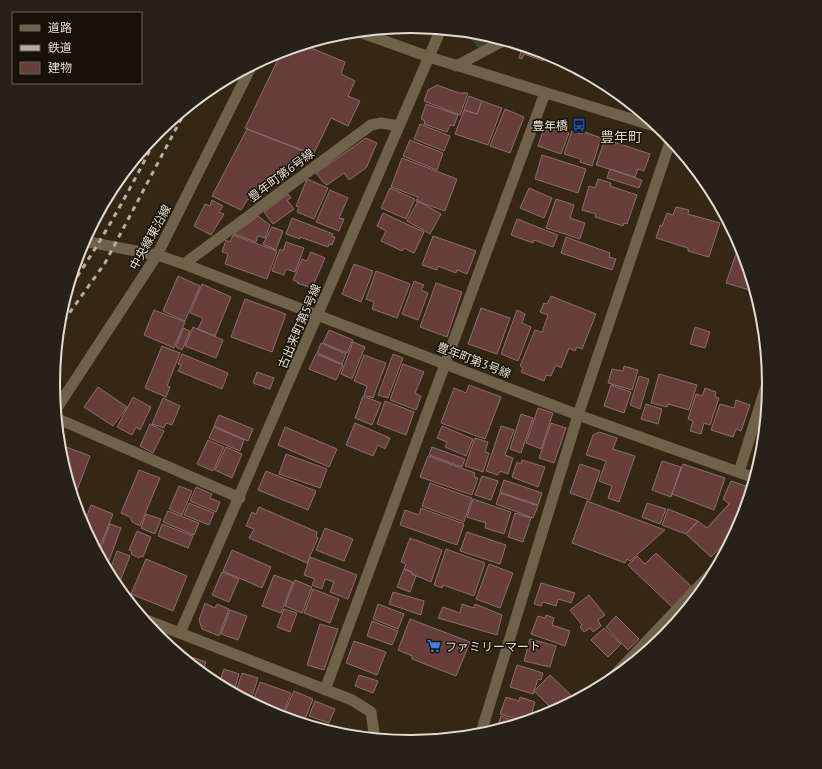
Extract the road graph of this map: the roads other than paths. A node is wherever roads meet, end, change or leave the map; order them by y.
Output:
1 (439, 34) edge
2 (370, 36) edge
3 (498, 44) edge
4 (429, 57) junction
5 (456, 66) junction
6 (248, 73) edge
7 (545, 93) junction
8 (647, 124) edge
9 (399, 126) junction
10 (669, 146) edge
11 (90, 242) edge
12 (158, 256) junction
13 (184, 264) junction
14 (318, 314) junction
15 (447, 364) junction
16 (762, 399) edge
17 (60, 403) edge
18 (578, 415) junction
19 (62, 421) edge
20 (739, 472) junction
21 (751, 476) edge
22 (240, 498) junction
23 (697, 588) edge
24 (153, 623) edge
25 (180, 633) junction
26 (631, 658) edge
27 (325, 690) junction
28 (482, 728) edge
29 (374, 734) edge

1 - 4 street, 古出来町第5号線
2 - 4 street
3 - 5 street
4 - 5 street
4 - 9 street, 古出来町第5号線
5 - 7 street
6 - 12 street, 中央線東沿線
7 - 8 street
7 - 15 street
9 - 13 street, 豊年町第6号線
9 - 14 street, 古出来町第5号線
10 - 18 street
11 - 12 street, 豊年町第3号線
12 - 13 street, 豊年町第3号線
12 - 17 street, 中央線東沿線
13 - 14 street, 豊年町第3号線
14 - 15 street, 豊年町第3号線
14 - 22 street, 古出来町第5号線
15 - 18 street, 豊年町第3号線
15 - 27 street
16 - 20 street
18 - 20 street, 豊年町第3号線
18 - 28 street
19 - 22 street
20 - 21 street, 豊年町第3号線
22 - 25 street, 古出来町第5号線
23 - 26 street
24 - 25 street
25 - 27 street
27 - 29 street

